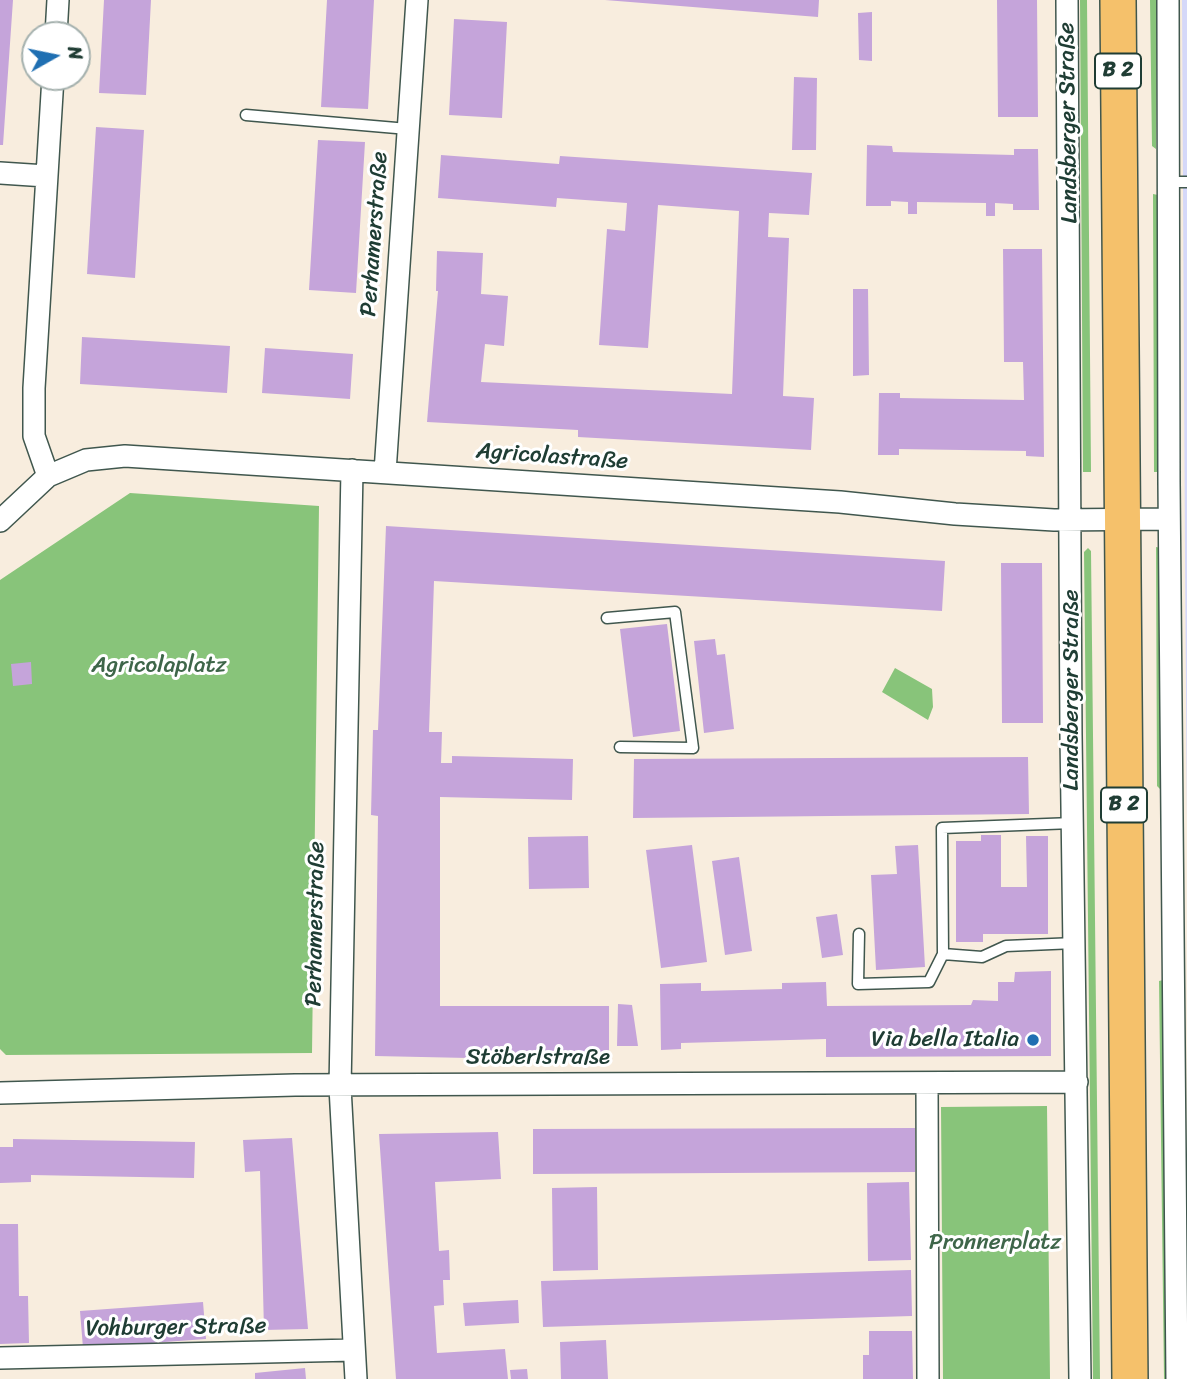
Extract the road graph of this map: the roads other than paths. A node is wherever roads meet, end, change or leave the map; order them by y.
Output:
1 (58, 0) edge
2 (416, 0) edge
3 (1067, 0) edge
4 (1118, 0) edge
5 (1168, 0) edge
6 (56, 21) edge
7 (52, 91) edge
8 (246, 115) dead end
9 (408, 129) junction
10 (0, 173) edge
11 (46, 176) junction
12 (1178, 182) edge
13 (352, 470) junction
14 (385, 472) junction
15 (48, 476) junction
16 (1169, 519) junction
17 (1121, 520) junction
18 (0, 521) edge
19 (1071, 521) junction
20 (607, 618) dead end
21 (620, 747) dead end
22 (1073, 823) junction
23 (859, 934) dead end
24 (1075, 943) junction
25 (943, 954) junction
26 (1077, 1082) junction
27 (927, 1083) junction
28 (340, 1087) junction
29 (0, 1093) edge
30 (1182, 1336) edge
31 (354, 1350) junction
32 (0, 1358) edge
33 (356, 1379) edge
34 (928, 1379) edge
35 (1080, 1379) edge
36 (1130, 1379) edge
37 (1177, 1379) edge

1 - 6 street
2 - 9 street, Perhamerstraße
3 - 19 street, Landsberger Straße
4 - 17 main road, B 2
5 - 12 street
7 - 11 street
8 - 9 lane
9 - 14 street, Perhamerstraße
10 - 11 street
11 - 15 street
12 - 16 street
13 - 14 street, Agricolastraße
13 - 15 street, Agricolastraße
13 - 28 street, Perhamerstraße
14 - 19 street, Agricolastraße
15 - 18 street, Agricolastraße
16 - 17 street
16 - 30 street
17 - 19 street, Agricolastraße
17 - 36 main road, B 2
19 - 22 street, Landsberger Straße
20 - 21 lane
22 - 24 street, Landsberger Straße
22 - 25 lane
23 - 25 lane
24 - 25 lane
24 - 26 street, Landsberger Straße
26 - 27 street, Stöberlstraße
26 - 35 street, Landsberger Straße
27 - 28 street, Stöberlstraße
27 - 34 street
28 - 29 street, Stöberlstraße
28 - 31 street, Perhamerstraße
30 - 37 street
31 - 32 street, Vohburger Straße
31 - 33 street, Perhamerstraße

